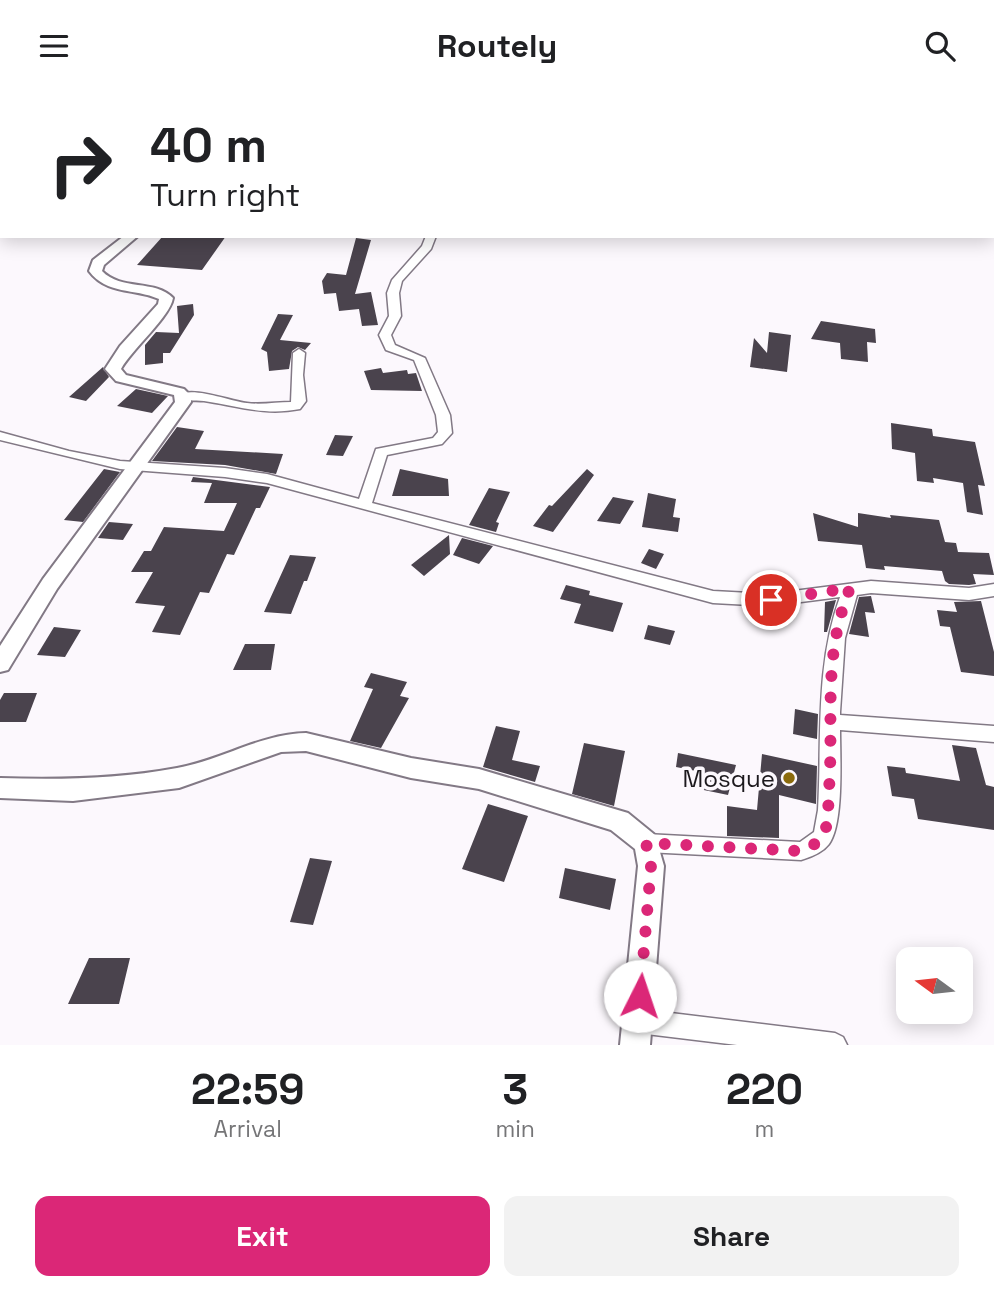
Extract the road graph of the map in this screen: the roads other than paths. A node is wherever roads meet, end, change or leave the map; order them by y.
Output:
1 (129, 238) edge
2 (430, 238) edge
3 (299, 353) dead end
4 (183, 396) junction
5 (0, 436) edge
6 (135, 466) junction
7 (364, 505) junction
8 (850, 588) junction
9 (994, 590) edge
10 (0, 664) edge
11 (830, 722) junction
12 (994, 734) edge
13 (0, 787) edge
14 (646, 843) junction
15 (637, 1033) edge
16 (835, 1045) edge

1 - 4 street
2 - 7 street
3 - 4 street
4 - 6 street
5 - 6 street
6 - 7 street
6 - 10 street
7 - 8 street
8 - 9 street
8 - 11 street
11 - 12 street
11 - 14 street
13 - 14 street
14 - 15 street
15 - 16 street

